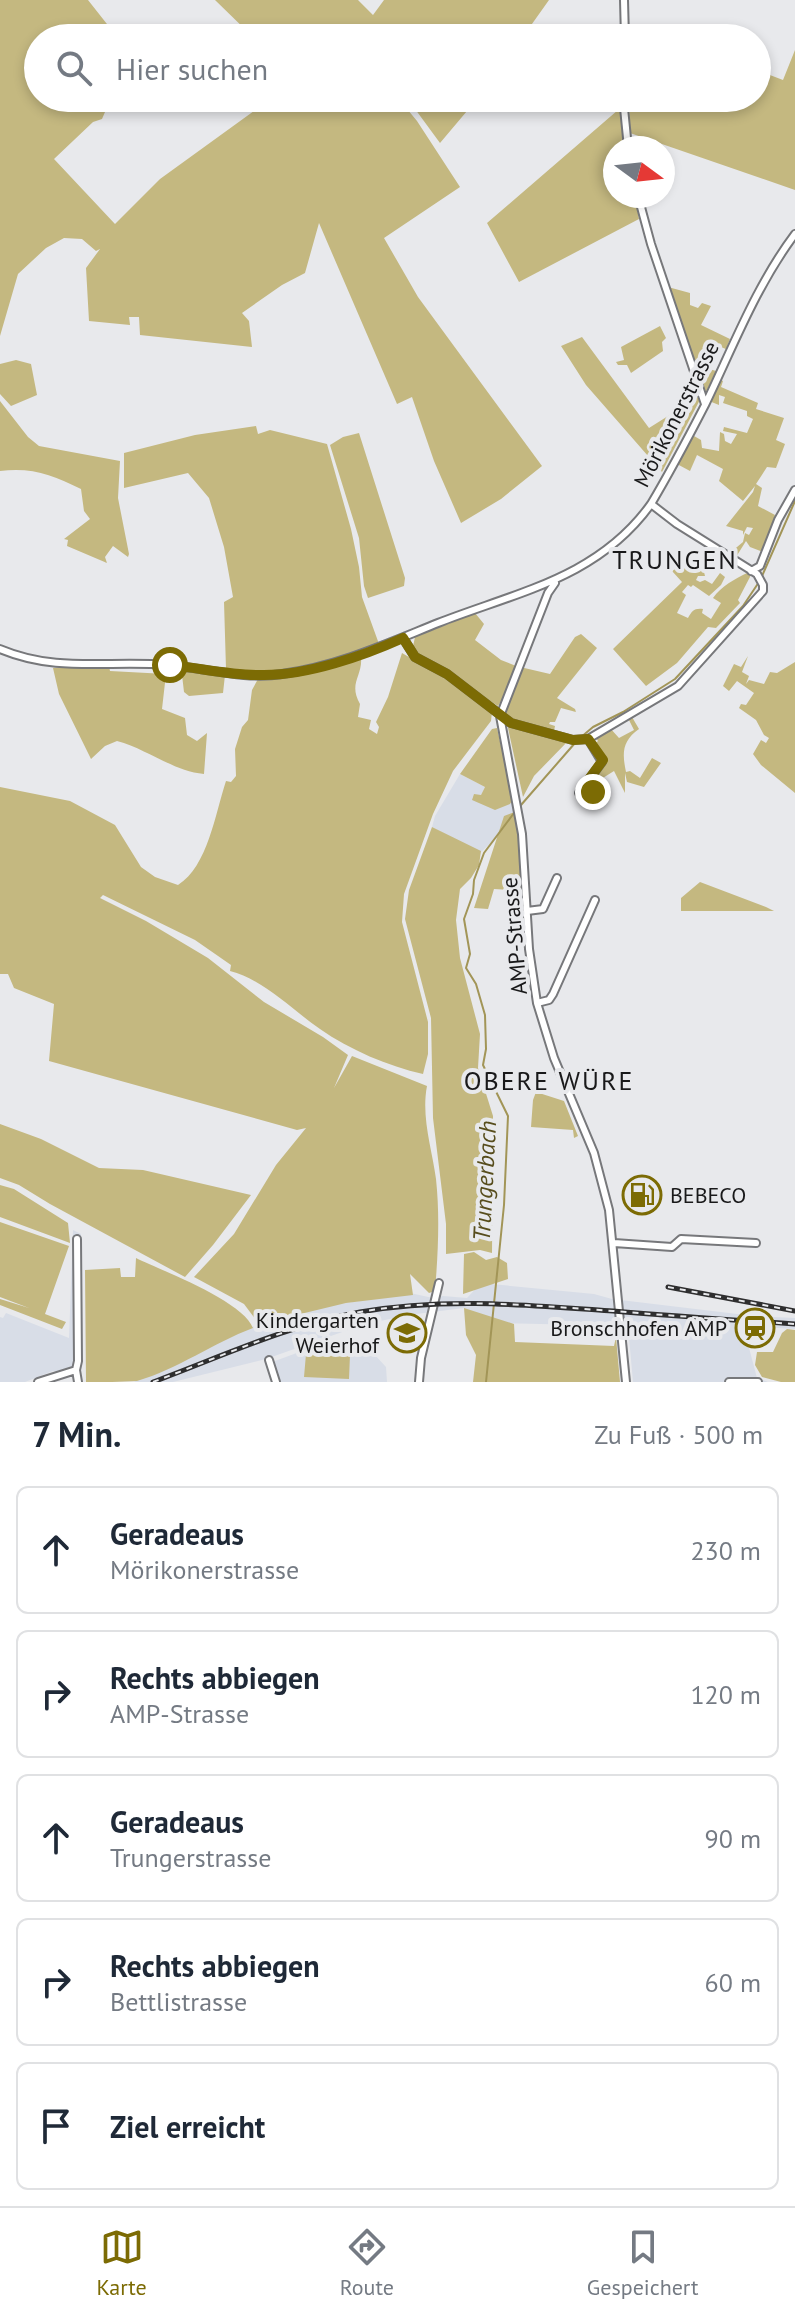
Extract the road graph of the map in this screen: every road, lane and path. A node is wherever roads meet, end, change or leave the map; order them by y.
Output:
1 (624, 0) edge
2 (625, 24) edge
3 (624, 112) edge
4 (627, 136) edge
5 (641, 208) edge
6 (795, 234) edge
7 (705, 404) junction
8 (795, 490) edge
9 (651, 504) junction
10 (754, 572) junction
11 (558, 580) junction
12 (403, 638) junction
13 (0, 649) edge
14 (500, 716) junction
15 (586, 740) junction
16 (584, 786) junction
17 (593, 792) dead end
18 (579, 793) dead end
19 (557, 878) dead end
20 (595, 900) dead end
21 (527, 911) junction
22 (537, 1003) junction
23 (77, 1239) dead end
24 (614, 1243) junction
25 (756, 1243) dead end
26 (439, 1283) dead end
27 (269, 1360) dead end
28 (76, 1370) junction
29 (38, 1382) edge
30 (78, 1382) edge
31 (276, 1382) edge
32 (419, 1382) edge
33 (626, 1382) edge
34 (729, 1382) edge
35 (758, 1382) edge

1 - 2 street
3 - 4 street
5 - 7 street
6 - 7 street, Mörikonerstrasse
7 - 9 street, Mörikonerstrasse
8 - 10 street
9 - 10 street
9 - 11 street, Mörikonerstrasse
10 - 15 street
11 - 12 street, Mörikonerstrasse
11 - 14 street
12 - 13 street, Mörikonerstrasse
12 - 14 street
14 - 15 street
14 - 21 street, AMP-Strasse
15 - 16 street
16 - 17 street
16 - 18 street
19 - 21 street
20 - 22 street
21 - 22 street, AMP-Strasse
22 - 24 street, AMP-Strasse
23 - 28 street
24 - 25 street
24 - 33 street, AMP-Strasse
26 - 32 street
27 - 31 street
28 - 29 street
28 - 30 street
34 - 35 street

